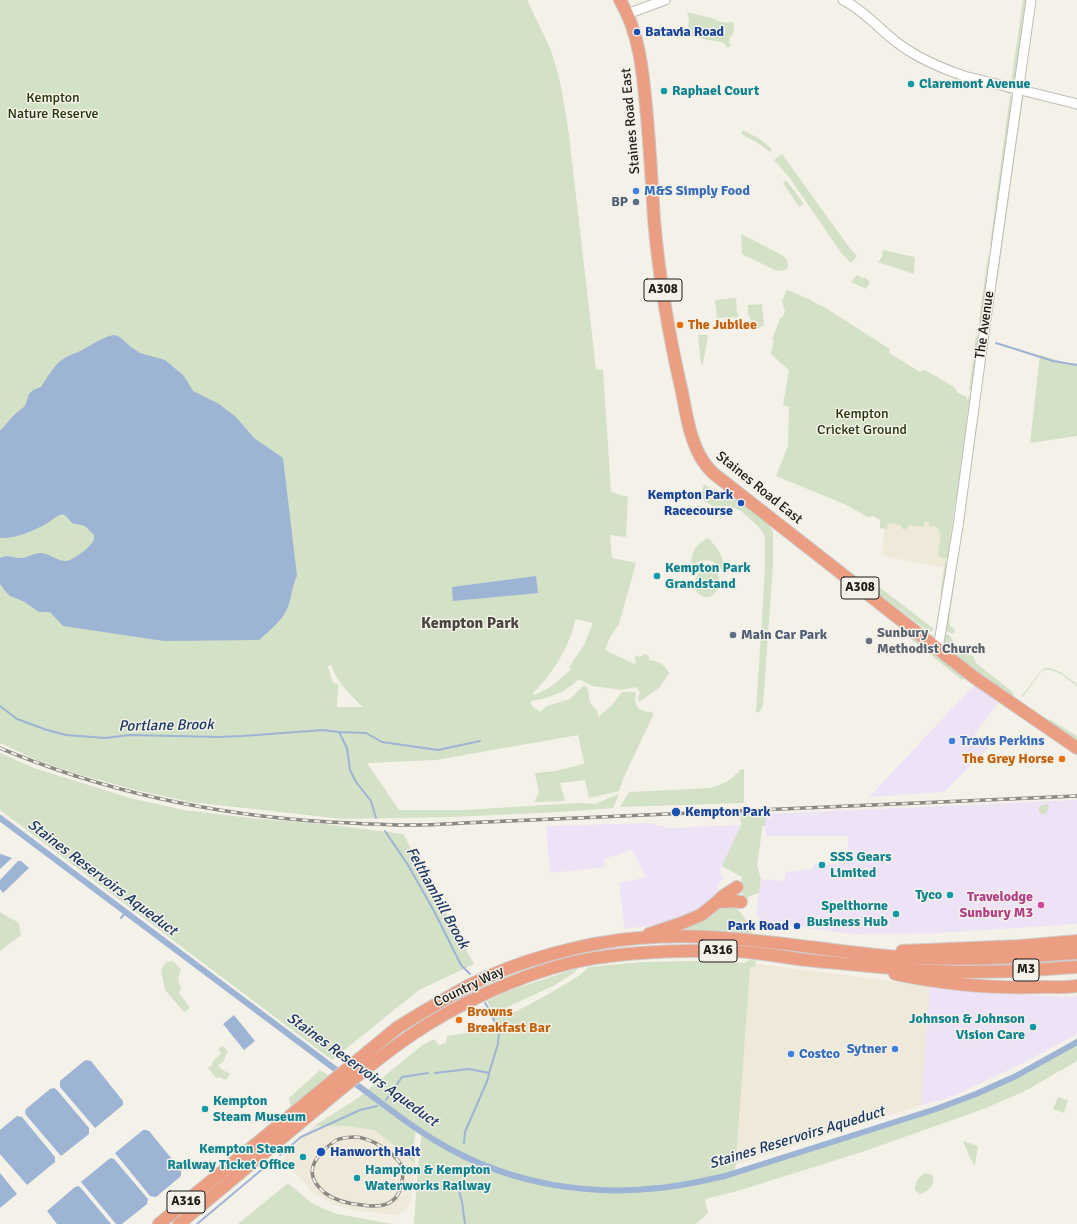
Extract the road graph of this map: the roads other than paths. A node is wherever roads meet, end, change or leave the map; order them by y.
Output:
1 (620, 0) edge
2 (665, 0) edge
3 (843, 0) edge
4 (1031, 0) edge
5 (627, 14) junction
6 (1018, 89) junction
7 (1077, 104) edge
8 (938, 650) junction
9 (1077, 748) edge
10 (737, 887) dead end
11 (717, 902) junction
12 (741, 902) dead end
13 (638, 938) junction
14 (1077, 941) edge
15 (1077, 953) edge
16 (877, 955) junction
17 (989, 959) joint
18 (840, 964) junction
19 (1077, 966) edge
20 (975, 972) joint
21 (1077, 986) edge
22 (213, 1179) junction
23 (151, 1224) edge
24 (159, 1224) edge
25 (179, 1224) edge

1 - 5 highway, Staines Road East / A308
2 - 5 street
3 - 6 street
4 - 6 street, The Avenue
5 - 8 highway, Staines Road East / A308
6 - 7 street
6 - 8 street, The Avenue
8 - 9 highway, Staines Road East / A308
10 - 11 highway
11 - 12 highway
11 - 13 highway
13 - 16 highway, Country Way / A316
13 - 22 highway, Country Way / A316
14 - 16 highway, A316
15 - 17 highway, M3
16 - 17 highway, A316
18 - 20 highway, A316
18 - 21 highway, A316
18 - 25 highway, Country Way / A316
19 - 20 highway, M3
22 - 23 highway
22 - 24 highway, A316

